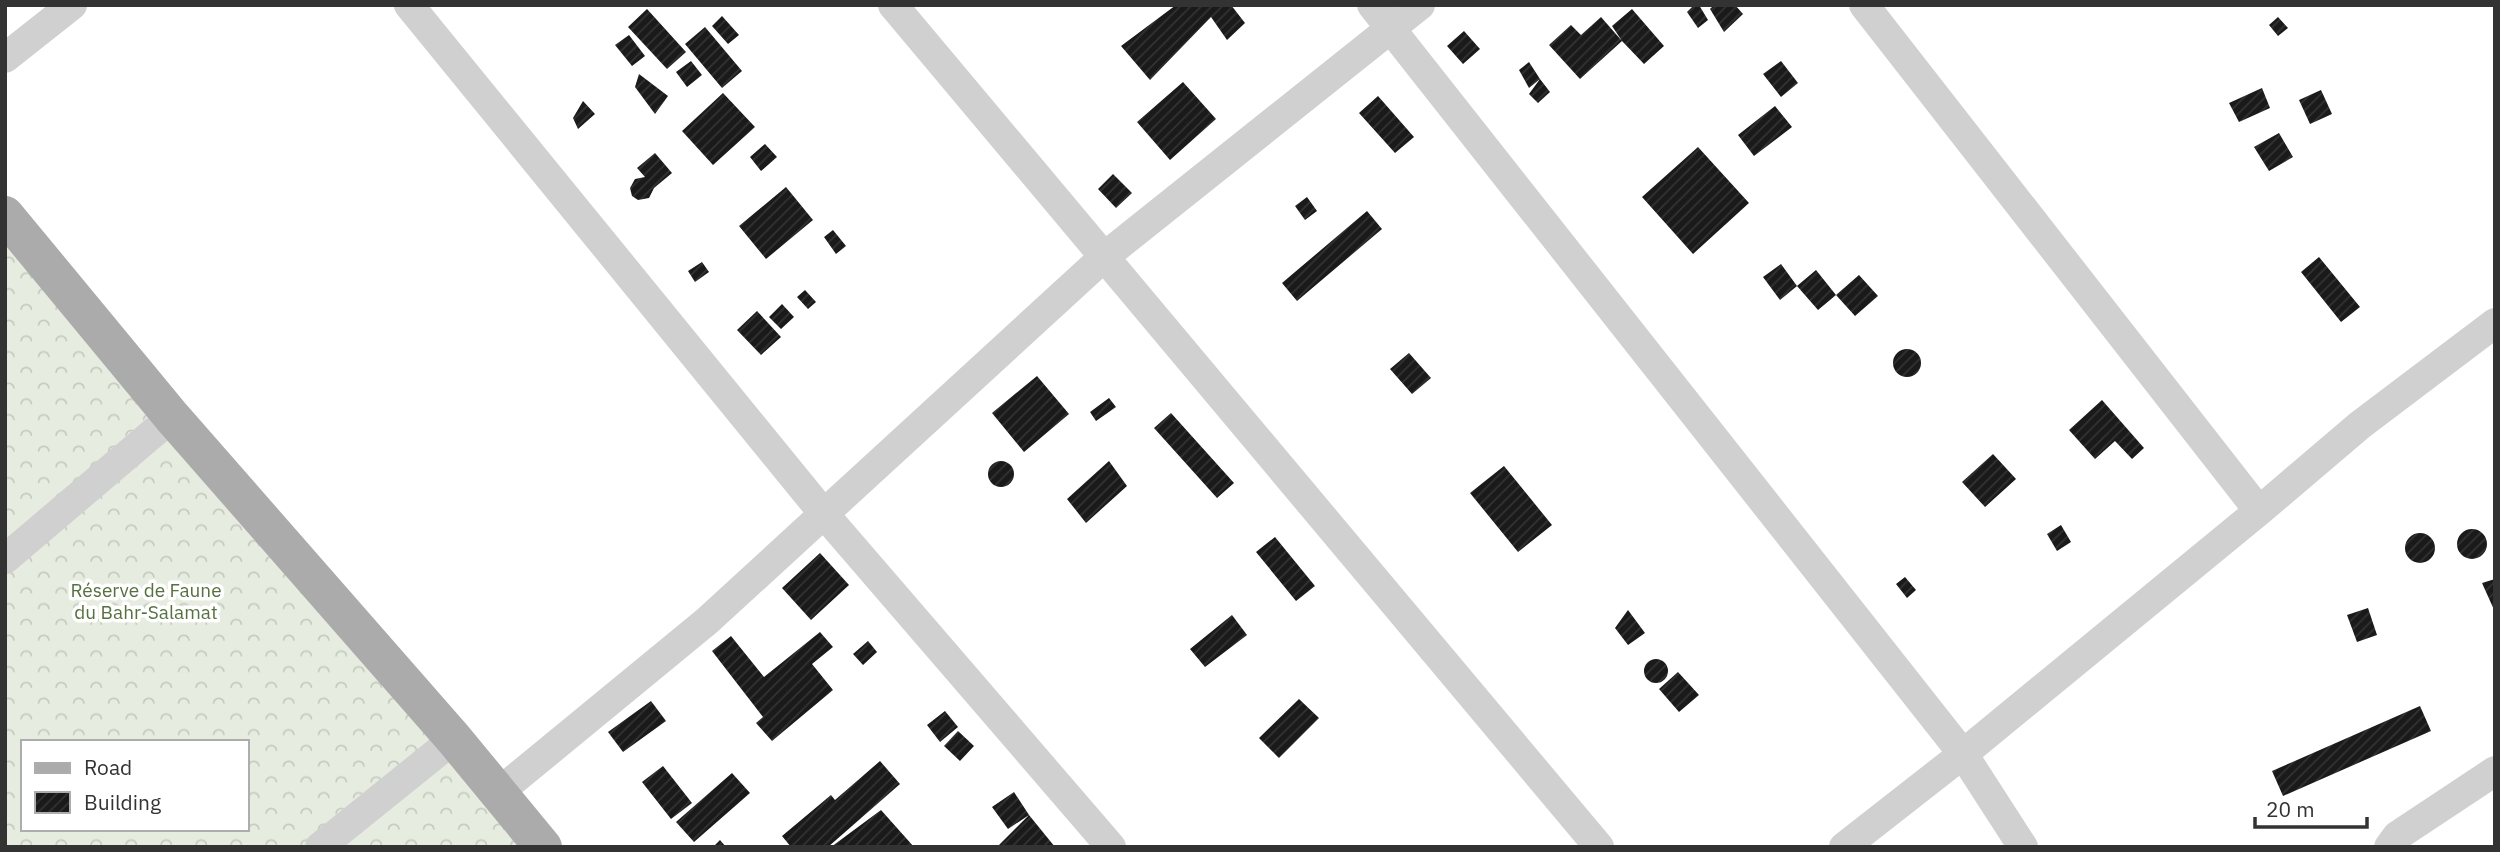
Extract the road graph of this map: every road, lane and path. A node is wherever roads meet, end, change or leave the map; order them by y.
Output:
1 (72, 5) edge
2 (409, 5) edge
3 (893, 5) edge
4 (1372, 5) edge
5 (1420, 5) edge
6 (1864, 5) edge
7 (1392, 29) junction
8 (5, 58) edge
9 (5, 215) edge
10 (1104, 257) junction
11 (2495, 323) edge
12 (172, 417) junction
13 (2259, 511) junction
14 (824, 514) junction
15 (5, 559) edge
16 (454, 739) junction
17 (1963, 754) junction
18 (2495, 771) edge
19 (499, 792) junction
20 (320, 847) edge
21 (543, 847) edge
22 (1111, 847) edge
23 (1600, 847) edge
24 (1844, 847) edge
25 (2023, 847) edge
26 (2389, 847) edge

1 - 8 street
2 - 14 street
3 - 10 street
4 - 7 street
5 - 7 street
6 - 13 street
7 - 10 street
7 - 17 street
9 - 12 main road
10 - 14 street
10 - 23 street
11 - 13 street
12 - 15 street
12 - 16 main road
13 - 17 street
14 - 19 street
14 - 22 street
16 - 19 main road
16 - 20 street
17 - 24 street
17 - 25 street
18 - 26 street
19 - 21 main road

